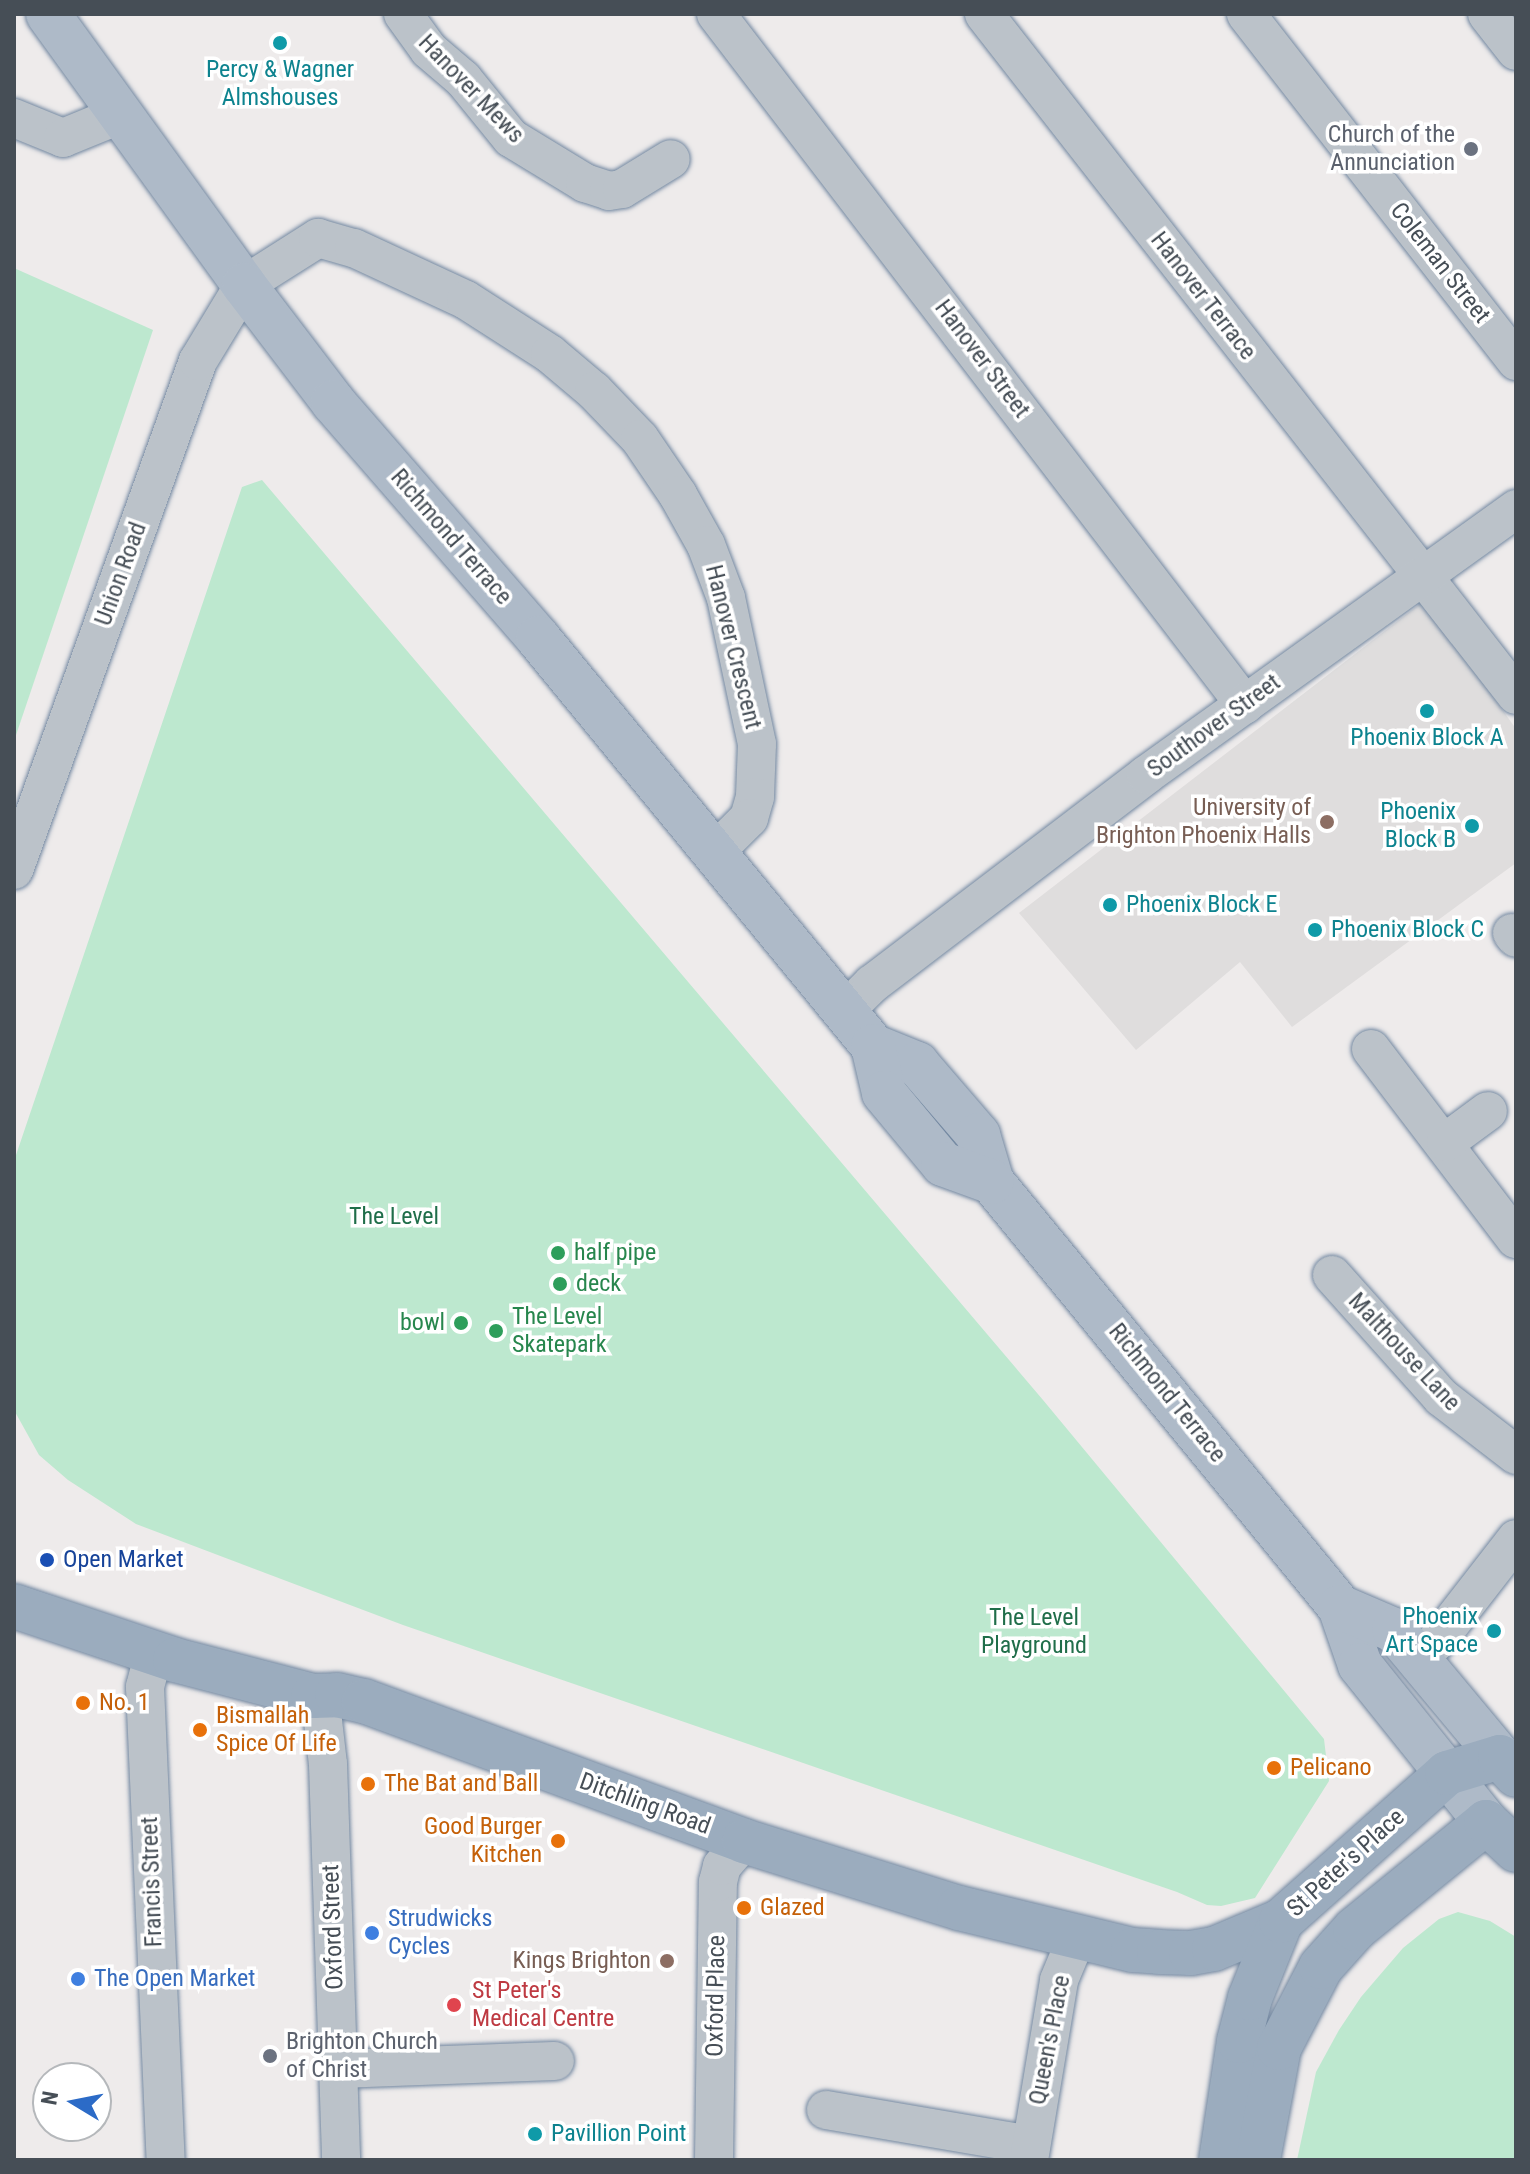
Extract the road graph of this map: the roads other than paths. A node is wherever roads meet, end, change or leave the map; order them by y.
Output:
1 (48, 14) edge
2 (403, 14) edge
3 (716, 14) edge
4 (984, 14) edge
5 (1246, 14) edge
6 (1487, 14) edge
7 (1516, 51) edge
8 (119, 115) junction
9 (14, 118) edge
10 (671, 159) dead end
11 (244, 285) junction
12 (1516, 361) edge
13 (1516, 509) edge
14 (1423, 576) junction
15 (1516, 695) edge
16 (1245, 705) junction
17 (714, 853) junction
18 (14, 870) edge
19 (844, 1012) junction
20 (1371, 1049) dead end
21 (1488, 1111) dead end
22 (1446, 1142) junction
23 (1516, 1239) edge
24 (1332, 1275) dead end
25 (1516, 1455) edge
26 (1516, 1541) edge
27 (14, 1606) edge
28 (1340, 1607) junction
29 (154, 1653) junction
30 (1417, 1657) junction
31 (313, 1696) junction
32 (1508, 1766) edge
33 (1447, 1773) junction
34 (1501, 1836) edge
35 (744, 1841) junction
36 (1281, 1921) junction
37 (1077, 1937) junction
38 (555, 2061) dead end
39 (338, 2069) junction
40 (826, 2110) dead end
41 (1030, 2152) edge
42 (166, 2160) edge
43 (341, 2160) edge
44 (714, 2160) edge
45 (1221, 2160) edge
46 (1258, 2160) edge

1 - 8 main road, Richmond Terrace
2 - 10 street, Hanover Mews
3 - 16 street, Hanover Street
4 - 14 street, Hanover Terrace
5 - 12 street, Coleman Street
6 - 7 street
8 - 9 street
8 - 11 main road, Richmond Terrace
11 - 17 main road, Richmond Terrace
11 - 17 street, Hanover Crescent
11 - 18 street, Union Road
13 - 14 street, Southover Street
14 - 15 street, Hanover Terrace
14 - 16 street, Southover Street
16 - 19 street, Southover Street
17 - 19 main road, Richmond Terrace
19 - 28 main road, Richmond Terrace
20 - 22 street
21 - 22 street
22 - 23 street
24 - 25 street, Malthouse Lane
26 - 30 street
27 - 29 highway, Ditchling Road
28 - 30 main road, Richmond Terrace
28 - 33 main road, Richmond Terrace
29 - 31 highway, Ditchling Road
29 - 42 street, Francis Street
30 - 32 main road, Richmond Terrace
31 - 35 highway, Ditchling Road
31 - 39 street, Oxford Street
32 - 33 highway, St Peter's Place
32 - 34 main road
33 - 34 main road, Richmond Terrace
33 - 36 highway, St Peter's Place
34 - 46 highway
35 - 37 highway, Ditchling Road
35 - 44 street, Oxford Place
36 - 37 highway, Ditchling Road
36 - 45 highway, St Peter's Place
37 - 41 street, Queen's Place
38 - 39 street
39 - 43 street, Oxford Street
40 - 41 street, Queen's Place

